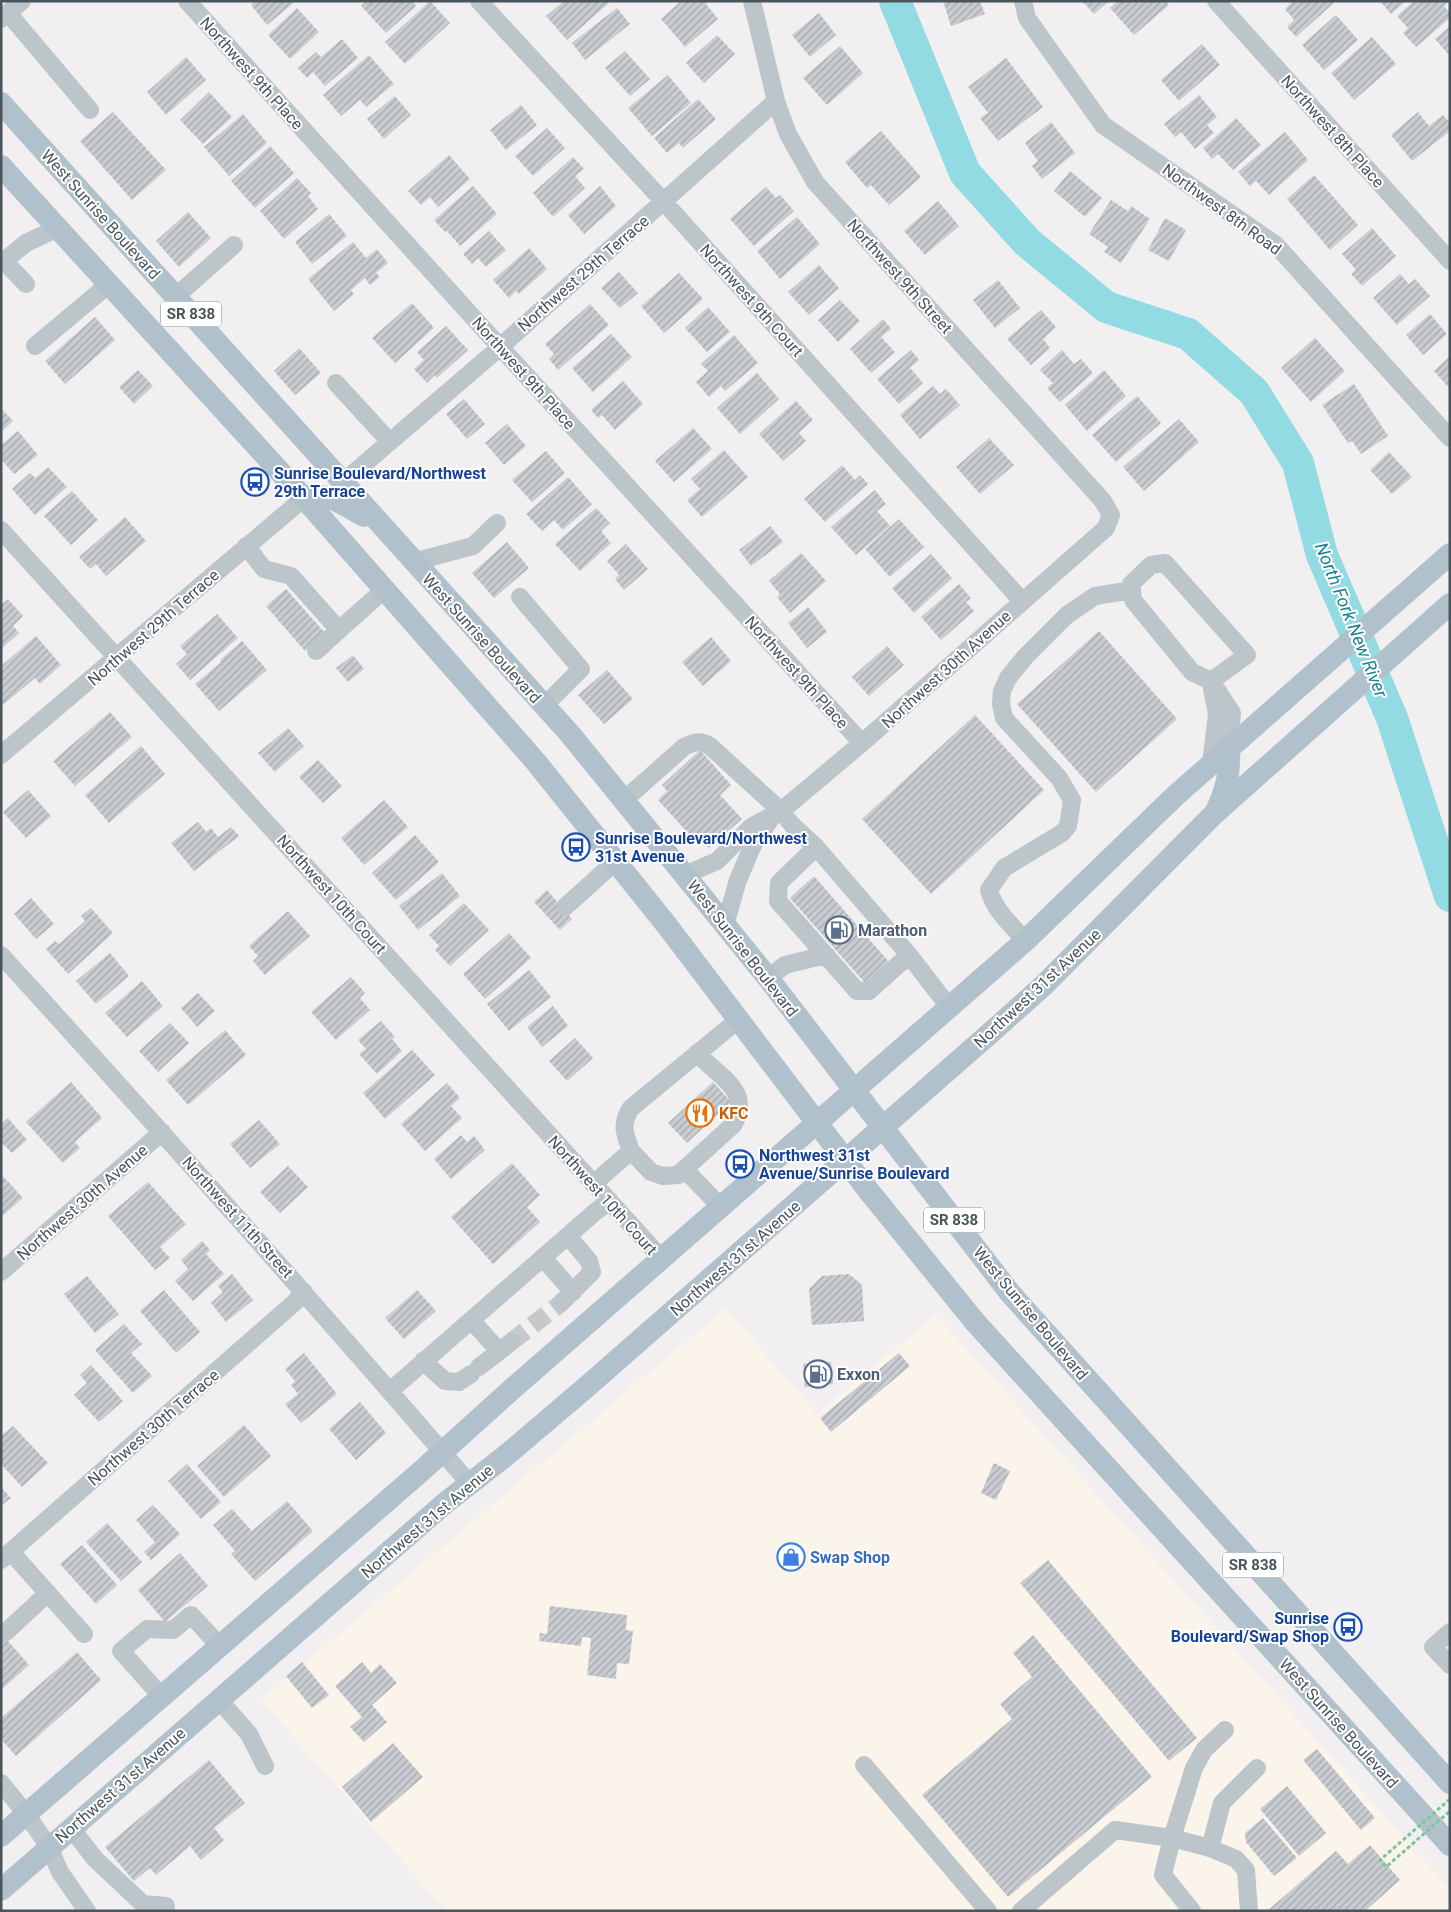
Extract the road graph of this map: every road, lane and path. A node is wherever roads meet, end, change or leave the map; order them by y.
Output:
1 (22, 1) edge
2 (187, 1) edge
3 (479, 1) edge
4 (752, 1) edge
5 (1023, 1) edge
6 (1216, 1) edge
7 (4, 16) edge
8 (776, 101) junction
9 (1, 103) edge
10 (90, 110) dead end
11 (1, 166) edge
12 (664, 202) junction
13 (58, 228) junction
14 (234, 245) dead end
15 (1450, 261) edge
16 (26, 284) dead end
17 (109, 284) junction
18 (176, 298) junction
19 (36, 346) dead end
20 (500, 347) junction
21 (336, 383) dead end
22 (1450, 438) edge
23 (390, 442) junction
24 (274, 466) junction
25 (342, 483) junction
26 (304, 498) junction
27 (1111, 515) joint
28 (497, 523) dead end
29 (380, 525) junction
30 (1, 530) edge
31 (246, 546) junction
32 (1450, 554) edge
33 (413, 562) junction
34 (385, 589) junction
35 (1132, 590) junction
36 (520, 597) dead end
37 (1022, 600) junction
38 (1450, 604) edge
39 (339, 630) junction
40 (316, 651) dead end
41 (117, 658) junction
42 (1211, 681) junction
43 (544, 706) junction
44 (862, 743) junction
45 (1229, 748) junction
46 (1, 755) edge
47 (1211, 764) junction
48 (624, 800) junction
49 (777, 814) junction
50 (1214, 814) junction
51 (816, 847) junction
52 (616, 861) junction
53 (685, 875) junction
54 (565, 907) dead end
55 (725, 924) junction
56 (1025, 941) junction
57 (826, 955) junction
58 (910, 955) junction
59 (5, 965) edge
60 (768, 978) junction
61 (949, 1007) junction
62 (738, 1020) junction
63 (697, 1053) junction
64 (855, 1091) junction
65 (817, 1124) junction
66 (884, 1127) junction
67 (162, 1132) junction
68 (632, 1151) junction
69 (846, 1161) junction
70 (685, 1170) junction
71 (593, 1184) junction
72 (610, 1201) junction
73 (722, 1208) junction
74 (568, 1236) junction
75 (543, 1258) junction
76 (662, 1259) junction
77 (1, 1272) edge
78 (304, 1292) junction
79 (471, 1320) junction
80 (423, 1361) junction
81 (390, 1391) junction
82 (442, 1452) junction
83 (470, 1484) junction
84 (6, 1556) edge
85 (48, 1594) junction
86 (6, 1632) dead end
87 (1450, 1632) edge
88 (84, 1634) dead end
89 (220, 1646) junction
90 (1450, 1665) edge
91 (162, 1697) junction
92 (219, 1700) junction
93 (1225, 1730) dead end
94 (864, 1765) dead end
95 (265, 1766) dead end
96 (1257, 1768) dead end
97 (1, 1783) edge
98 (1450, 1783) edge
99 (1450, 1799) edge
100 (1450, 1811) edge
101 (27, 1815) junction
102 (72, 1829) junction
103 (1, 1836) edge
104 (1172, 1838) junction
105 (1450, 1845) edge
106 (49, 1847) junction
107 (1210, 1848) junction
108 (1, 1890) edge
109 (166, 1906) dead end
110 (87, 1911) edge
111 (988, 1911) edge
112 (1020, 1911) edge
113 (1192, 1911) edge
114 (1249, 1911) edge

1 - 7 street
2 - 20 street, Northwest 9th Place
3 - 12 street, Northwest 9th Court
4 - 8 street, Northwest 9th Street
5 - 22 street, Northwest 8th Road
6 - 15 street, Northwest 8th Place
7 - 10 street
8 - 12 street, Northwest 29th Terrace
8 - 27 street, Northwest 9th Street
9 - 18 main road, West Sunrise Boulevard / SR 838
11 - 13 main road, West Sunrise Boulevard / SR 838
12 - 20 street, Northwest 29th Terrace
12 - 37 street, Northwest 9th Court
13 - 16 street
13 - 17 main road, West Sunrise Boulevard / SR 838
14 - 18 street
17 - 19 street
17 - 24 main road, West Sunrise Boulevard / SR 838
18 - 25 main road, West Sunrise Boulevard / SR 838
20 - 23 street, Northwest 29th Terrace
20 - 44 street, Northwest 9th Place
21 - 23 street
23 - 25 street, Northwest 29th Terrace
24 - 25 main road
24 - 26 main road, West Sunrise Boulevard / SR 838
25 - 29 main road, West Sunrise Boulevard / SR 838
26 - 29 main road
26 - 31 street, Northwest 29th Terrace
26 - 34 main road, West Sunrise Boulevard / SR 838
27 - 37 street, Northwest 30th Avenue
28 - 33 street
29 - 33 main road, West Sunrise Boulevard / SR 838
30 - 41 street, Northwest 10th Court
31 - 39 street
31 - 41 street, Northwest 29th Terrace
32 - 45 main road
33 - 43 main road, West Sunrise Boulevard / SR 838
34 - 39 street
34 - 52 main road, West Sunrise Boulevard / SR 838
35 - 42 street
35 - 42 street
35 - 56 street
36 - 43 street
37 - 44 street, Northwest 30th Avenue
38 - 50 main road, Northwest 31st Avenue
39 - 40 street
41 - 46 street, Northwest 29th Terrace
41 - 71 street, Northwest 10th Court
42 - 45 street
42 - 47 street
43 - 48 main road, West Sunrise Boulevard / SR 838
44 - 49 street, Northwest 30th Avenue
45 - 47 main road
45 - 50 main road
47 - 56 main road
48 - 49 street
48 - 53 main road, West Sunrise Boulevard / SR 838
49 - 51 street
49 - 53 street, Northwest 30th Avenue
49 - 55 street, Northwest 30th Avenue
50 - 66 main road, Northwest 31st Avenue
51 - 57 street
51 - 58 street
52 - 54 street
52 - 62 main road, West Sunrise Boulevard / SR 838
53 - 55 main road, West Sunrise Boulevard / SR 838
55 - 60 main road, West Sunrise Boulevard / SR 838
56 - 61 main road
57 - 58 street
57 - 60 street
58 - 61 street
59 - 67 street, Northwest 11th Street
60 - 64 main road, West Sunrise Boulevard / SR 838
61 - 64 main road
62 - 63 street
62 - 65 main road, West Sunrise Boulevard / SR 838
63 - 68 street
63 - 70 street
64 - 65 main road
64 - 66 main road, West Sunrise Boulevard / SR 838
65 - 69 main road, West Sunrise Boulevard / SR 838
65 - 73 main road
66 - 69 main road, Northwest 31st Avenue
66 - 98 main road, West Sunrise Boulevard / SR 838
67 - 77 street, Northwest 30th Avenue
67 - 78 street, Northwest 11th Street
68 - 70 street
68 - 71 street
69 - 83 main road, Northwest 31st Avenue
69 - 105 main road, West Sunrise Boulevard / SR 838
70 - 73 street
71 - 72 street, Northwest 10th Court
72 - 74 street
72 - 76 street, Northwest 10th Court
73 - 76 main road
74 - 75 street
74 - 75 street
75 - 79 street
76 - 82 main road
78 - 81 street, Northwest 11th Street
78 - 84 street, Northwest 30th Terrace
79 - 80 street
79 - 80 street
80 - 81 street
81 - 82 street, Northwest 11th Street
82 - 83 street, Northwest 11th Street
82 - 89 main road
83 - 92 main road, Northwest 31st Avenue
84 - 85 street
85 - 86 street
85 - 88 street
87 - 90 street
89 - 91 main road
89 - 91 street
91 - 101 main road
92 - 95 street
92 - 102 main road, Northwest 31st Avenue
93 - 104 street
94 - 111 street
96 - 107 street
97 - 101 street
99 - 100 path, bridge
101 - 103 main road
101 - 106 street
102 - 106 main road, Northwest 31st Avenue
102 - 109 street
104 - 107 street
104 - 112 street
104 - 113 street
106 - 108 main road, Northwest 31st Avenue
106 - 110 street
107 - 114 street

